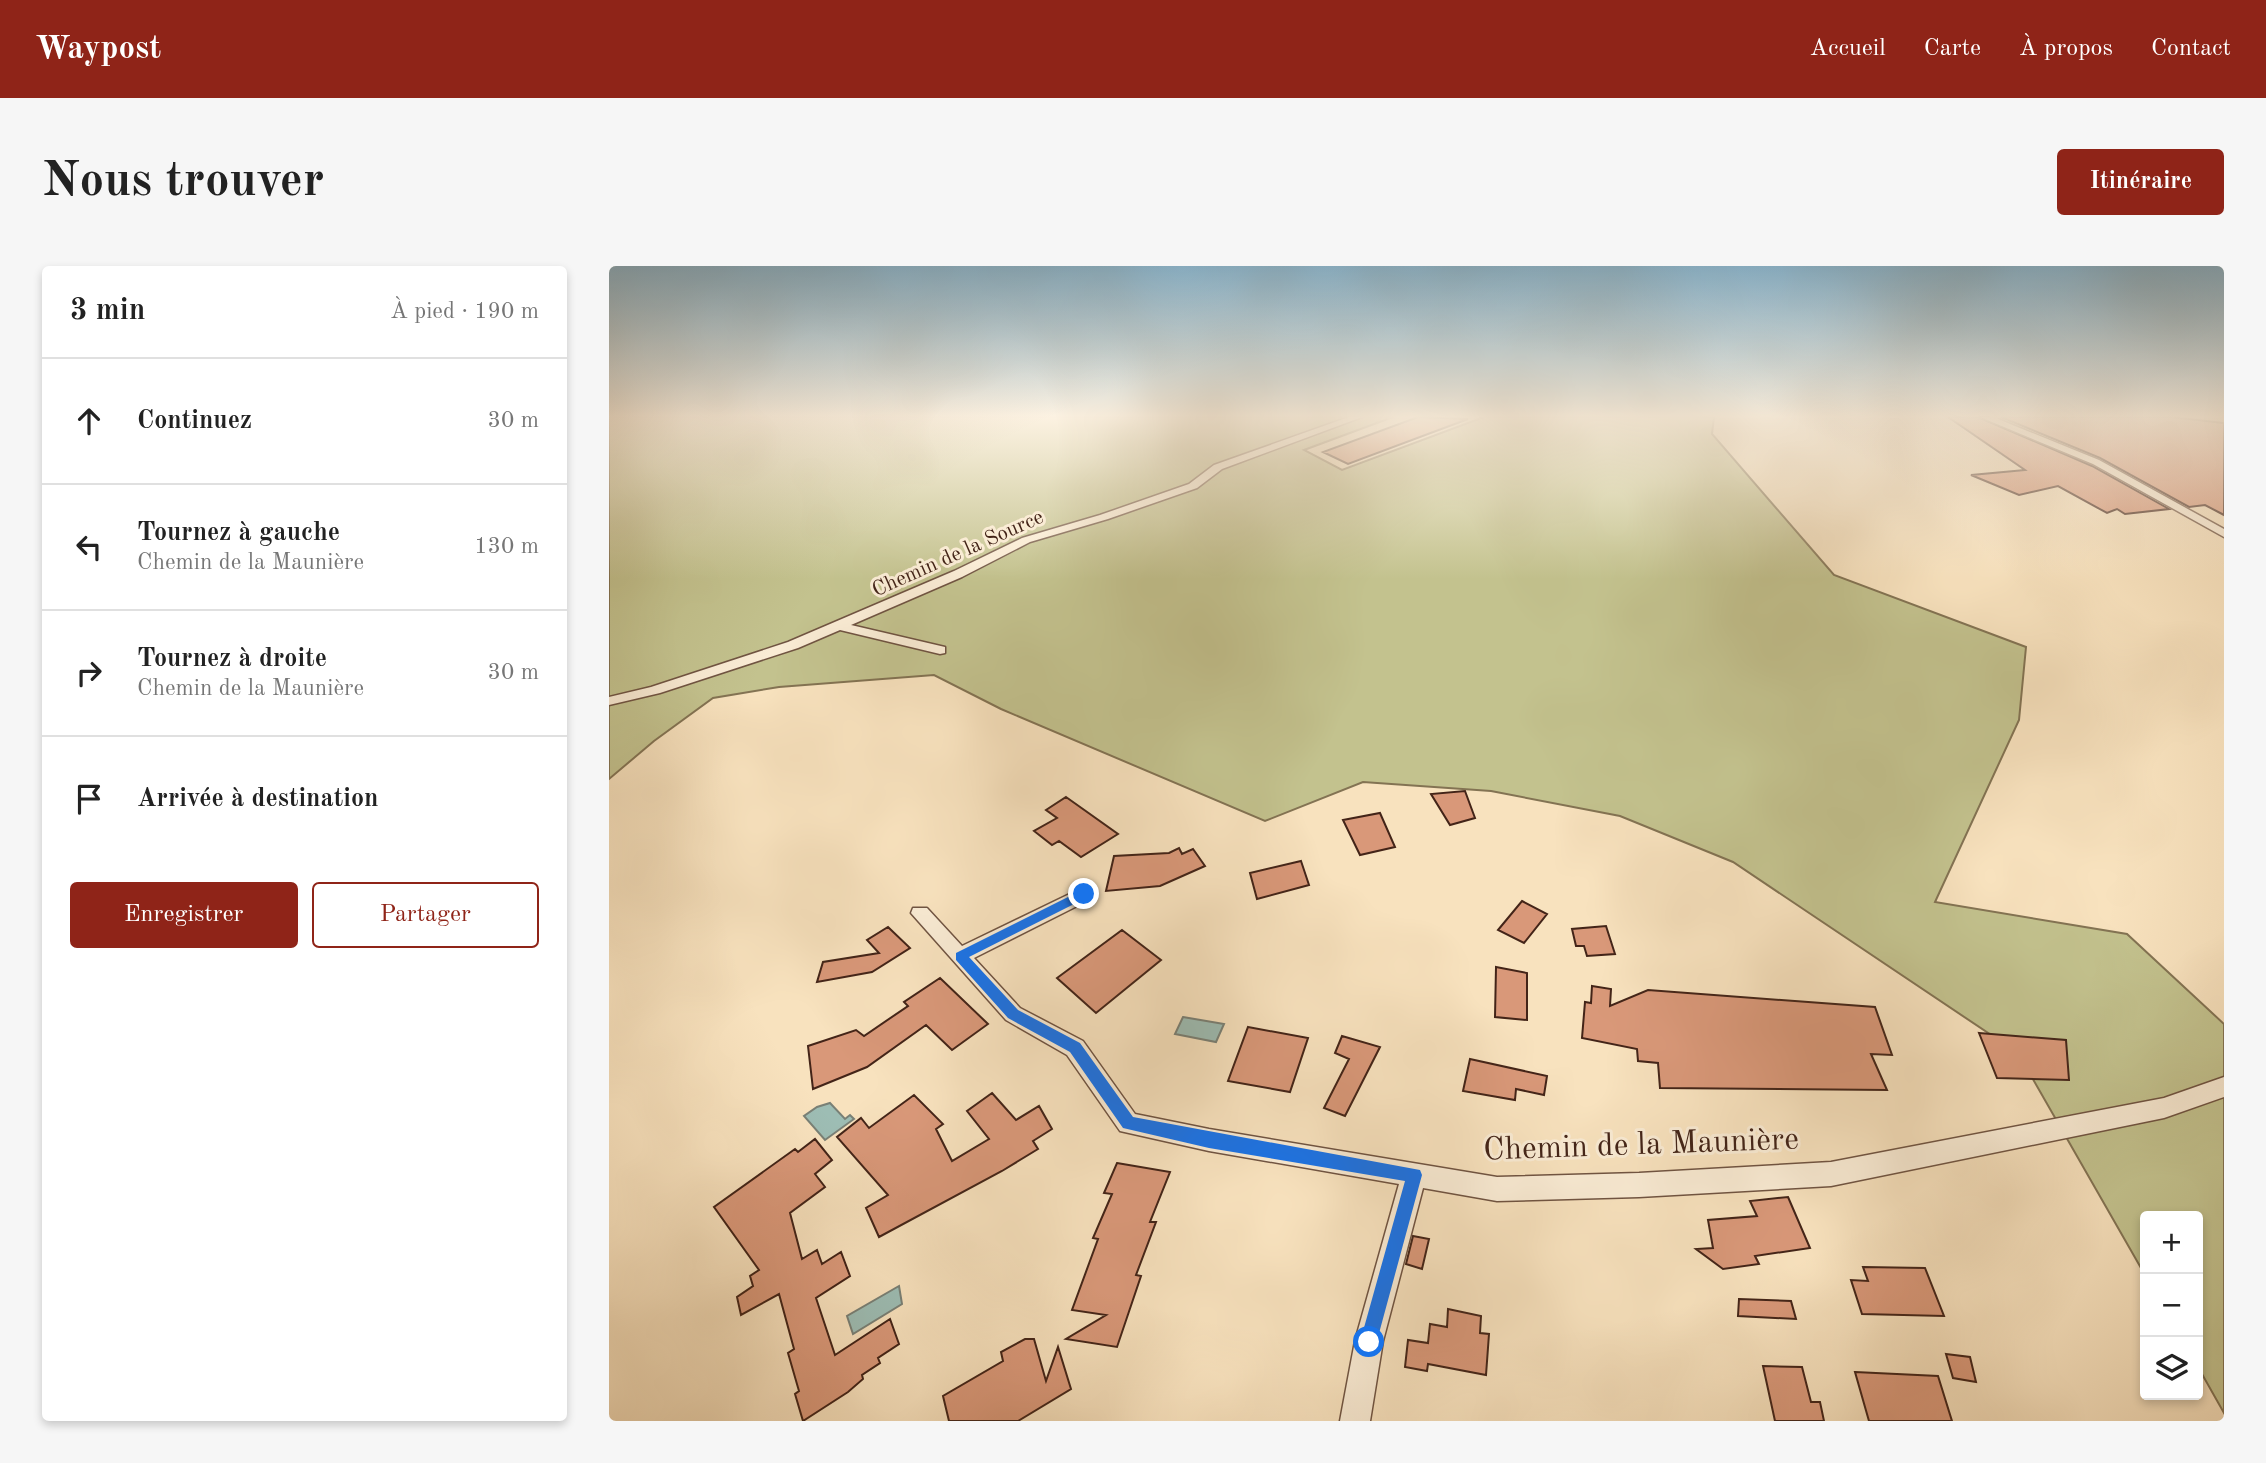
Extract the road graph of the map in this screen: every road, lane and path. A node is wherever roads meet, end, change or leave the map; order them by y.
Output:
1 (1213, 471) edge
2 (2112, 471) edge
3 (2224, 534) edge
4 (841, 626) junction
5 (940, 650) dead end
6 (609, 701) edge
7 (1084, 894) dead end
8 (920, 913) dead end
9 (960, 956) junction
10 (2224, 1087) edge
11 (1414, 1175) junction
12 (1355, 1421) edge

1 - 4 street, Chemin de la Source
2 - 3 street
4 - 5 street
4 - 6 street, Chemin de la Source
7 - 9 street
8 - 9 street, Chemin de la Maunière
9 - 11 street, Chemin de la Maunière
10 - 11 street, Chemin de la Maunière
11 - 12 street

